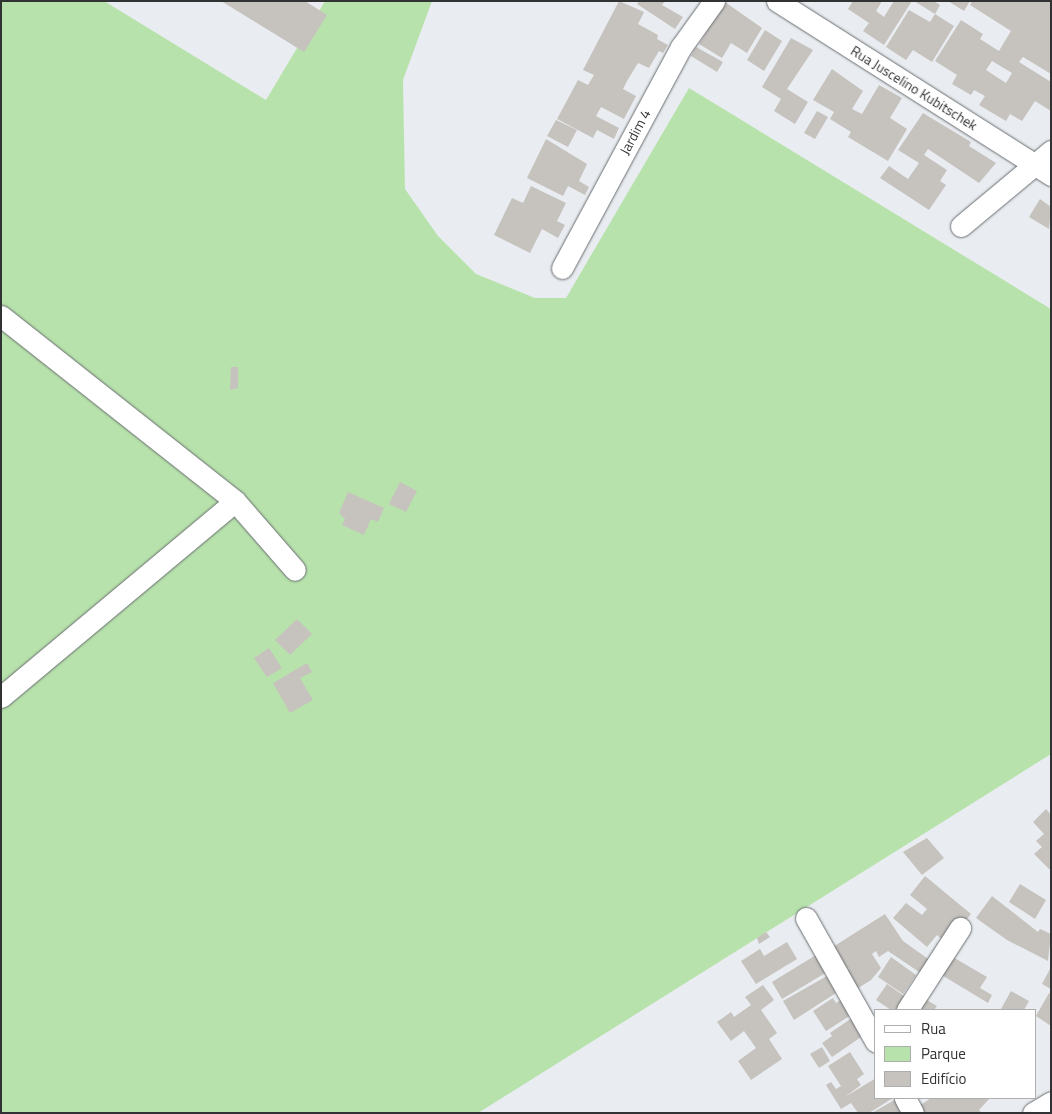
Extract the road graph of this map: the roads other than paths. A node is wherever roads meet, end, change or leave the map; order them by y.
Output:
1 (714, 1) edge
2 (777, 1) edge
3 (1051, 151) edge
4 (1043, 171) edge
5 (962, 226) dead end
6 (562, 268) dead end
7 (1, 316) edge
8 (236, 501) junction
9 (295, 570) dead end
10 (1, 697) edge
11 (806, 918) dead end
12 (960, 928) dead end
13 (908, 1009) edge
14 (874, 1038) edge
15 (906, 1099) edge
16 (1051, 1102) edge
17 (913, 1113) edge
18 (1033, 1113) edge

1 - 6 street, Jardim 4
2 - 4 street, Rua Juscelino Kubitschek
3 - 4 street
4 - 5 street
7 - 8 street
8 - 9 street
8 - 10 street
11 - 14 street
12 - 13 street
15 - 17 street
16 - 18 street

